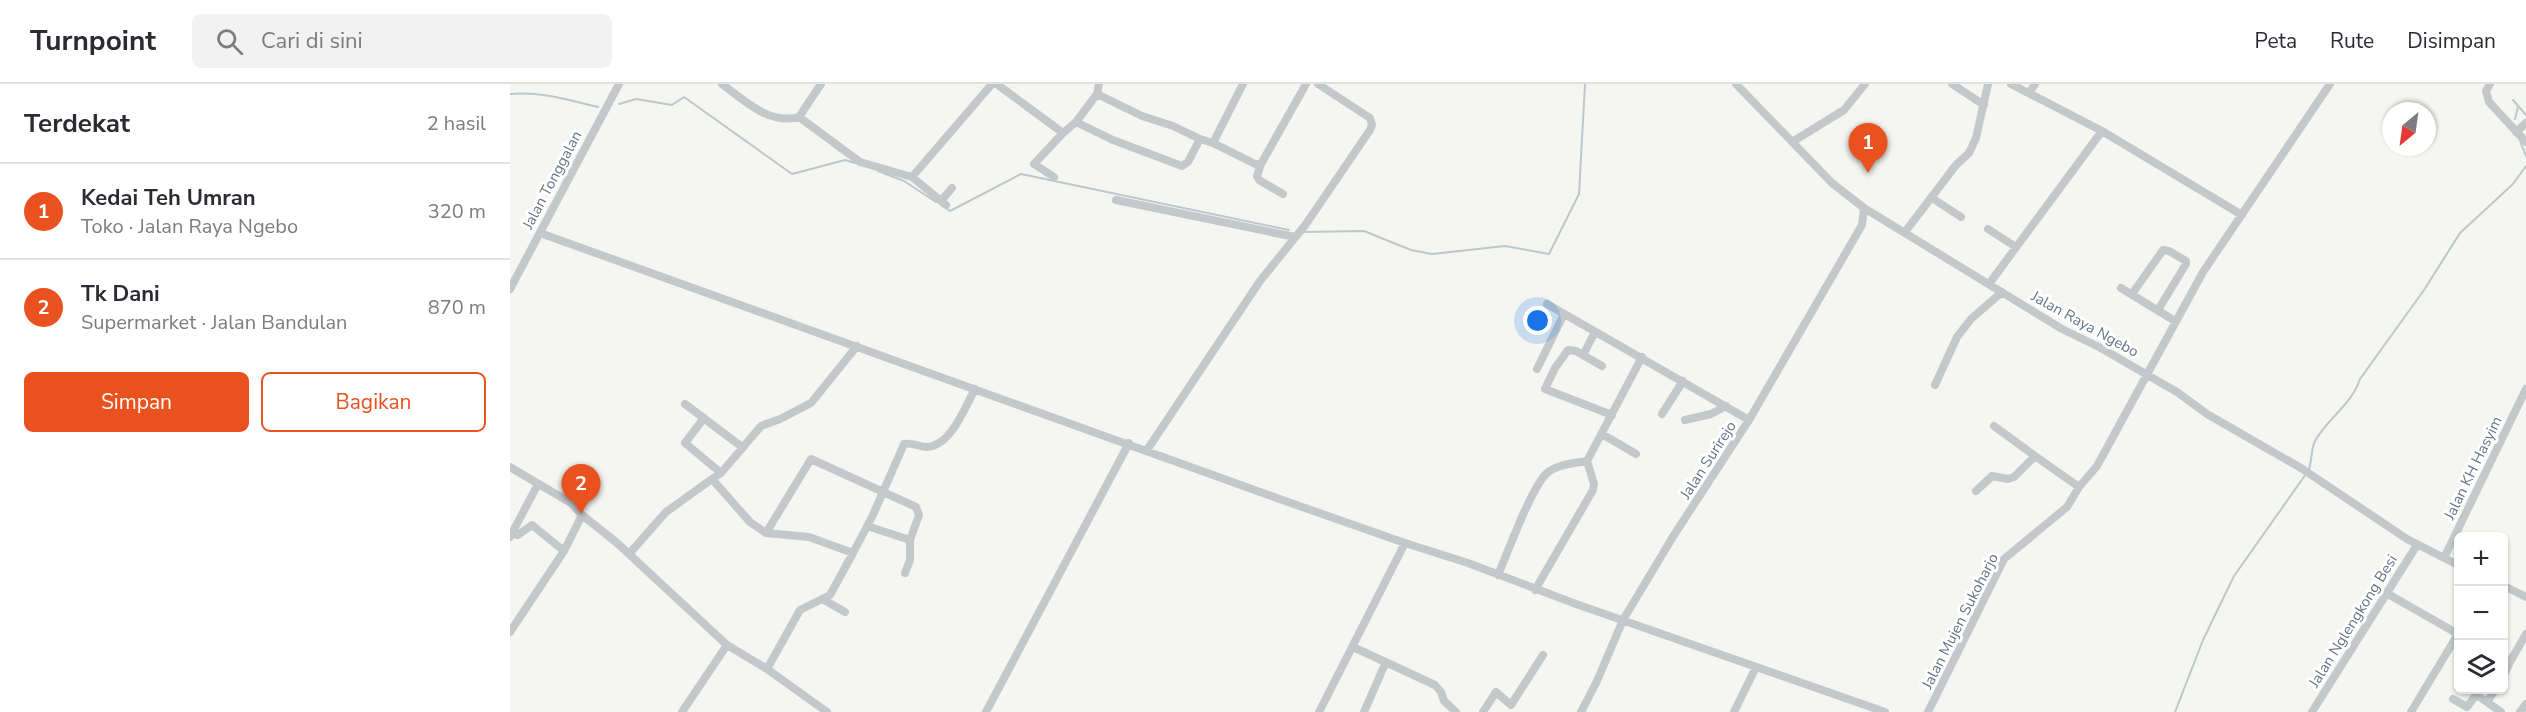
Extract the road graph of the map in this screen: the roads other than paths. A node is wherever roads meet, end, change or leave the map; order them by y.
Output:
1 (620, 84) edge
2 (722, 84) edge
3 (821, 84) edge
4 (996, 84) edge
5 (1099, 84) edge
6 (1243, 84) edge
7 (1306, 84) edge
8 (1318, 84) edge
9 (1736, 84) edge
10 (1865, 84) edge
11 (1952, 84) edge
12 (1988, 84) edge
13 (2011, 84) edge
14 (2035, 84) edge
15 (2330, 84) edge
16 (2490, 84) edge
17 (2028, 93) junction
18 (1097, 94) junction
19 (1984, 105) junction
20 (799, 117) junction
21 (1076, 122) junction
22 (2526, 123) edge
23 (2102, 131) junction
24 (2516, 132) junction
25 (1063, 133) junction
26 (1200, 139) junction
27 (1792, 142) junction
28 (2526, 142) edge
29 (1213, 143) junction
30 (1260, 164) junction
31 (912, 177) junction
32 (1054, 177) dead end
33 (952, 188) dead end
34 (1283, 194) dead end
35 (1932, 198) junction
36 (1116, 200) dead end
37 (1864, 208) junction
38 (2242, 215) junction
39 (1879, 217) junction
40 (1960, 217) dead end
41 (1862, 225) junction
42 (1988, 229) dead end
43 (540, 232) junction
44 (1905, 232) junction
45 (1295, 237) junction
46 (2016, 247) junction
47 (1989, 284) junction
48 (2121, 288) dead end
49 (510, 289) edge
50 (2002, 292) junction
51 (2132, 294) junction
52 (1547, 304) dead end
53 (2158, 310) junction
54 (1564, 314) junction
55 (2175, 321) junction
56 (1595, 332) junction
57 (856, 346) junction
58 (1583, 355) junction
59 (1642, 357) junction
60 (1602, 366) dead end
61 (1537, 369) dead end
62 (2148, 375) junction
63 (1683, 381) junction
64 (1935, 385) dead end
65 (975, 389) junction
66 (2526, 390) edge
67 (685, 404) dead end
68 (1726, 406) junction
69 (1662, 414) dead end
70 (1612, 415) junction
71 (704, 418) junction
72 (1685, 420) dead end
73 (1749, 420) junction
74 (1994, 426) dead end
75 (1602, 434) junction
76 (1129, 443) junction
77 (742, 447) junction
78 (1147, 450) junction
79 (1636, 454) dead end
80 (2035, 456) junction
81 (1587, 461) junction
82 (510, 467) edge
83 (721, 473) junction
84 (712, 479) junction
85 (538, 484) junction
86 (2079, 487) junction
87 (1976, 491) dead end
88 (883, 492) junction
89 (582, 515) junction
90 (867, 526) junction
91 (766, 533) junction
92 (511, 535) edge
93 (910, 540) junction
94 (1405, 543) junction
95 (2417, 545) junction
96 (564, 551) junction
97 (853, 553) junction
98 (629, 554) junction
99 (2444, 558) junction
100 (2454, 563) edge
101 (905, 573) dead end
102 (1498, 574) junction
103 (2508, 588) edge
104 (1535, 590) junction
105 (2388, 594) junction
106 (2526, 597) edge
107 (824, 600) junction
108 (845, 612) dead end
109 (1623, 620) junction
110 (510, 632) edge
111 (2454, 632) edge
112 (2526, 634) edge
113 (2454, 640) edge
114 (727, 645) junction
115 (1353, 647) junction
116 (1543, 655) dead end
117 (2508, 657) edge
118 (1386, 664) junction
119 (1756, 667) junction
120 (767, 669) junction
121 (2492, 694) edge
122 (2453, 699) dead end
123 (2487, 702) junction
124 (2526, 704) edge
125 (1513, 709) edge
126 (682, 712) edge
127 (827, 712) edge
128 (986, 712) edge
129 (1319, 712) edge
130 (1364, 712) edge
131 (1456, 712) edge
132 (1483, 712) edge
133 (1581, 712) edge
134 (1734, 712) edge
135 (1885, 712) edge
136 (1928, 712) edge
137 (2312, 712) edge
138 (2411, 712) edge
139 (2501, 712) edge
140 (2520, 712) edge

1 - 43 street, Jalan Tonggalan
2 - 20 street
3 - 20 street
4 - 25 street
4 - 31 street
5 - 18 street
6 - 29 street
7 - 30 street
8 - 45 street
9 - 27 street, Jalan Raya Ngebo
10 - 27 street
11 - 19 street
12 - 19 street
13 - 17 street
14 - 17 street
15 - 38 street, Jalan Mujen Sukoharjo
16 - 24 street
17 - 23 street
18 - 21 street
18 - 26 street
19 - 35 street
20 - 31 street
21 - 25 street
21 - 26 street
22 - 24 street
23 - 38 street
23 - 46 street
24 - 28 street
25 - 32 street
26 - 29 street
27 - 37 street, Jalan Raya Ngebo
29 - 30 street
30 - 34 street
31 - 33 street
35 - 40 street
35 - 44 street
36 - 45 street
37 - 39 street, Jalan Raya Ngebo
37 - 41 street, Jalan Surirejo
38 - 55 street, Jalan Mujen Sukoharjo
39 - 41 street
39 - 44 street, Jalan Raya Ngebo
41 - 73 street, Jalan Surirejo
42 - 46 street
43 - 49 street, Jalan Tonggalan
43 - 57 street
44 - 47 street, Jalan Raya Ngebo
45 - 78 street
46 - 47 street
47 - 50 street, Jalan Raya Ngebo
48 - 51 street
50 - 62 street, Jalan Raya Ngebo
50 - 64 street
51 - 53 street
51 - 53 street
52 - 54 street
53 - 55 street
54 - 56 street
54 - 61 street
55 - 62 street, Jalan Mujen Sukoharjo
56 - 58 street
56 - 59 street
57 - 65 street
57 - 77 street
58 - 60 street
58 - 70 street
59 - 63 street
59 - 70 street
62 - 86 street, Jalan Mujen Sukoharjo
62 - 95 street, Jalan Raya Ngebo
63 - 68 street
63 - 69 street
65 - 76 street
65 - 88 street
66 - 99 street, Jalan KH Hasyim
67 - 71 street
68 - 72 street
68 - 73 street
70 - 75 street
71 - 77 street
71 - 83 street
73 - 109 street, Jalan Surirejo
74 - 80 street
75 - 79 street
75 - 81 street
76 - 78 street
76 - 128 street
77 - 83 street
78 - 94 street
80 - 86 street
80 - 87 street
81 - 102 street
81 - 104 street
82 - 85 street
83 - 84 street
84 - 91 street
84 - 98 street
85 - 89 street
85 - 92 street
86 - 136 street, Jalan Mujen Sukoharjo
88 - 90 street
88 - 91 street
88 - 93 street
89 - 96 street
89 - 98 street
90 - 93 street
90 - 97 street
91 - 97 street
92 - 96 street
93 - 101 street
94 - 102 street
94 - 115 street
95 - 99 street, Jalan Raya Ngebo
95 - 105 street, Jalan Nglengkong Besi
96 - 110 street
97 - 107 street
98 - 114 street
99 - 100 street, Jalan Raya Ngebo
102 - 104 street
103 - 106 street
104 - 109 street
105 - 111 street
105 - 137 street, Jalan Nglengkong Besi
107 - 108 street
107 - 120 street
109 - 119 street
109 - 133 street, Jalan Surirejo
112 - 117 street
113 - 138 street
114 - 120 street
114 - 126 street
115 - 118 street
115 - 129 street
116 - 125 street
118 - 130 street
118 - 131 street
119 - 134 street
119 - 135 street
120 - 127 street
121 - 123 street
122 - 123 street
123 - 139 street
124 - 140 street
125 - 132 street

